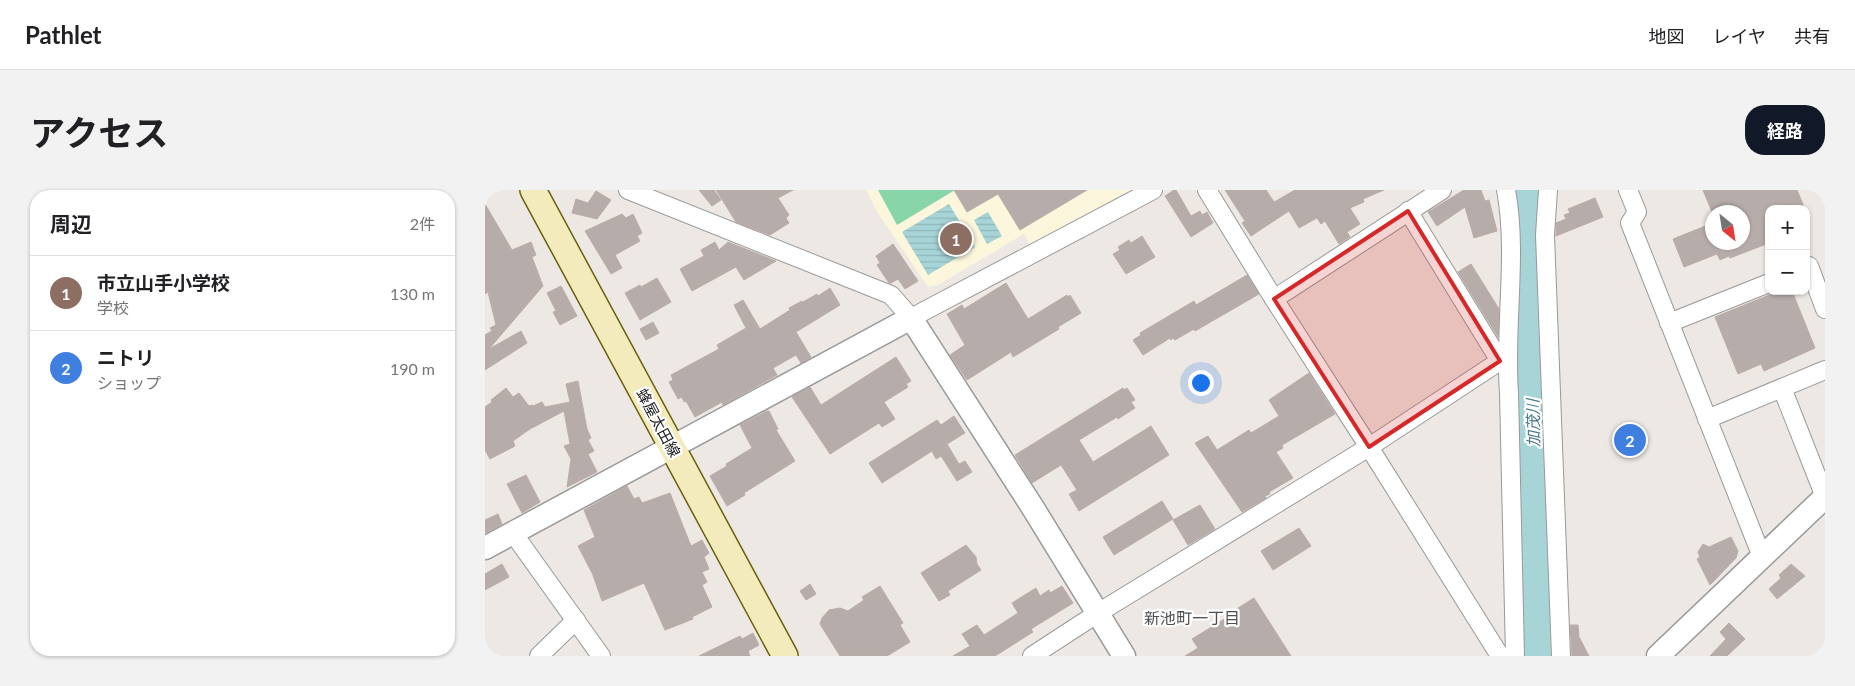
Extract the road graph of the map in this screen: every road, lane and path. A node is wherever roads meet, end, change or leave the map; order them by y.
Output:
1 (533, 190) edge
2 (627, 190) edge
3 (1153, 190) edge
4 (1207, 190) edge
5 (1442, 190) edge
6 (1506, 190) edge
7 (1548, 190) edge
8 (1628, 190) edge
9 (1408, 210) junction
10 (1814, 265) edge
11 (1765, 285) edge
12 (1274, 299) junction
13 (1825, 309) edge
14 (911, 318) junction
15 (1669, 323) junction
16 (1503, 361) junction
17 (1825, 370) edge
18 (1782, 388) junction
19 (1707, 419) junction
20 (1369, 447) junction
21 (671, 448) junction
22 (1825, 497) edge
23 (513, 534) junction
24 (485, 548) edge
25 (1762, 557) junction
26 (1098, 613) junction
27 (577, 620) junction
28 (539, 656) edge
29 (601, 656) edge
30 (785, 656) edge
31 (1032, 656) edge
32 (1124, 656) edge
33 (1500, 656) edge
34 (1515, 656) edge
35 (1561, 656) edge
36 (1658, 656) edge

1 - 21 main road, 蜂屋太田線
2 - 14 street
3 - 14 street
4 - 12 street
5 - 9 street
6 - 16 street
7 - 35 street
8 - 15 street
9 - 12 street
9 - 16 street
10 - 13 street
11 - 15 street
12 - 20 street
14 - 21 street
14 - 26 street
15 - 19 street
16 - 20 street
16 - 34 street
17 - 18 street
18 - 19 street
18 - 22 street
19 - 25 street
20 - 26 street
20 - 33 street
21 - 23 street
21 - 30 main road, 蜂屋太田線
22 - 25 street
23 - 24 street
23 - 27 street
25 - 36 street
26 - 31 street
26 - 32 street
27 - 28 street
27 - 29 street

